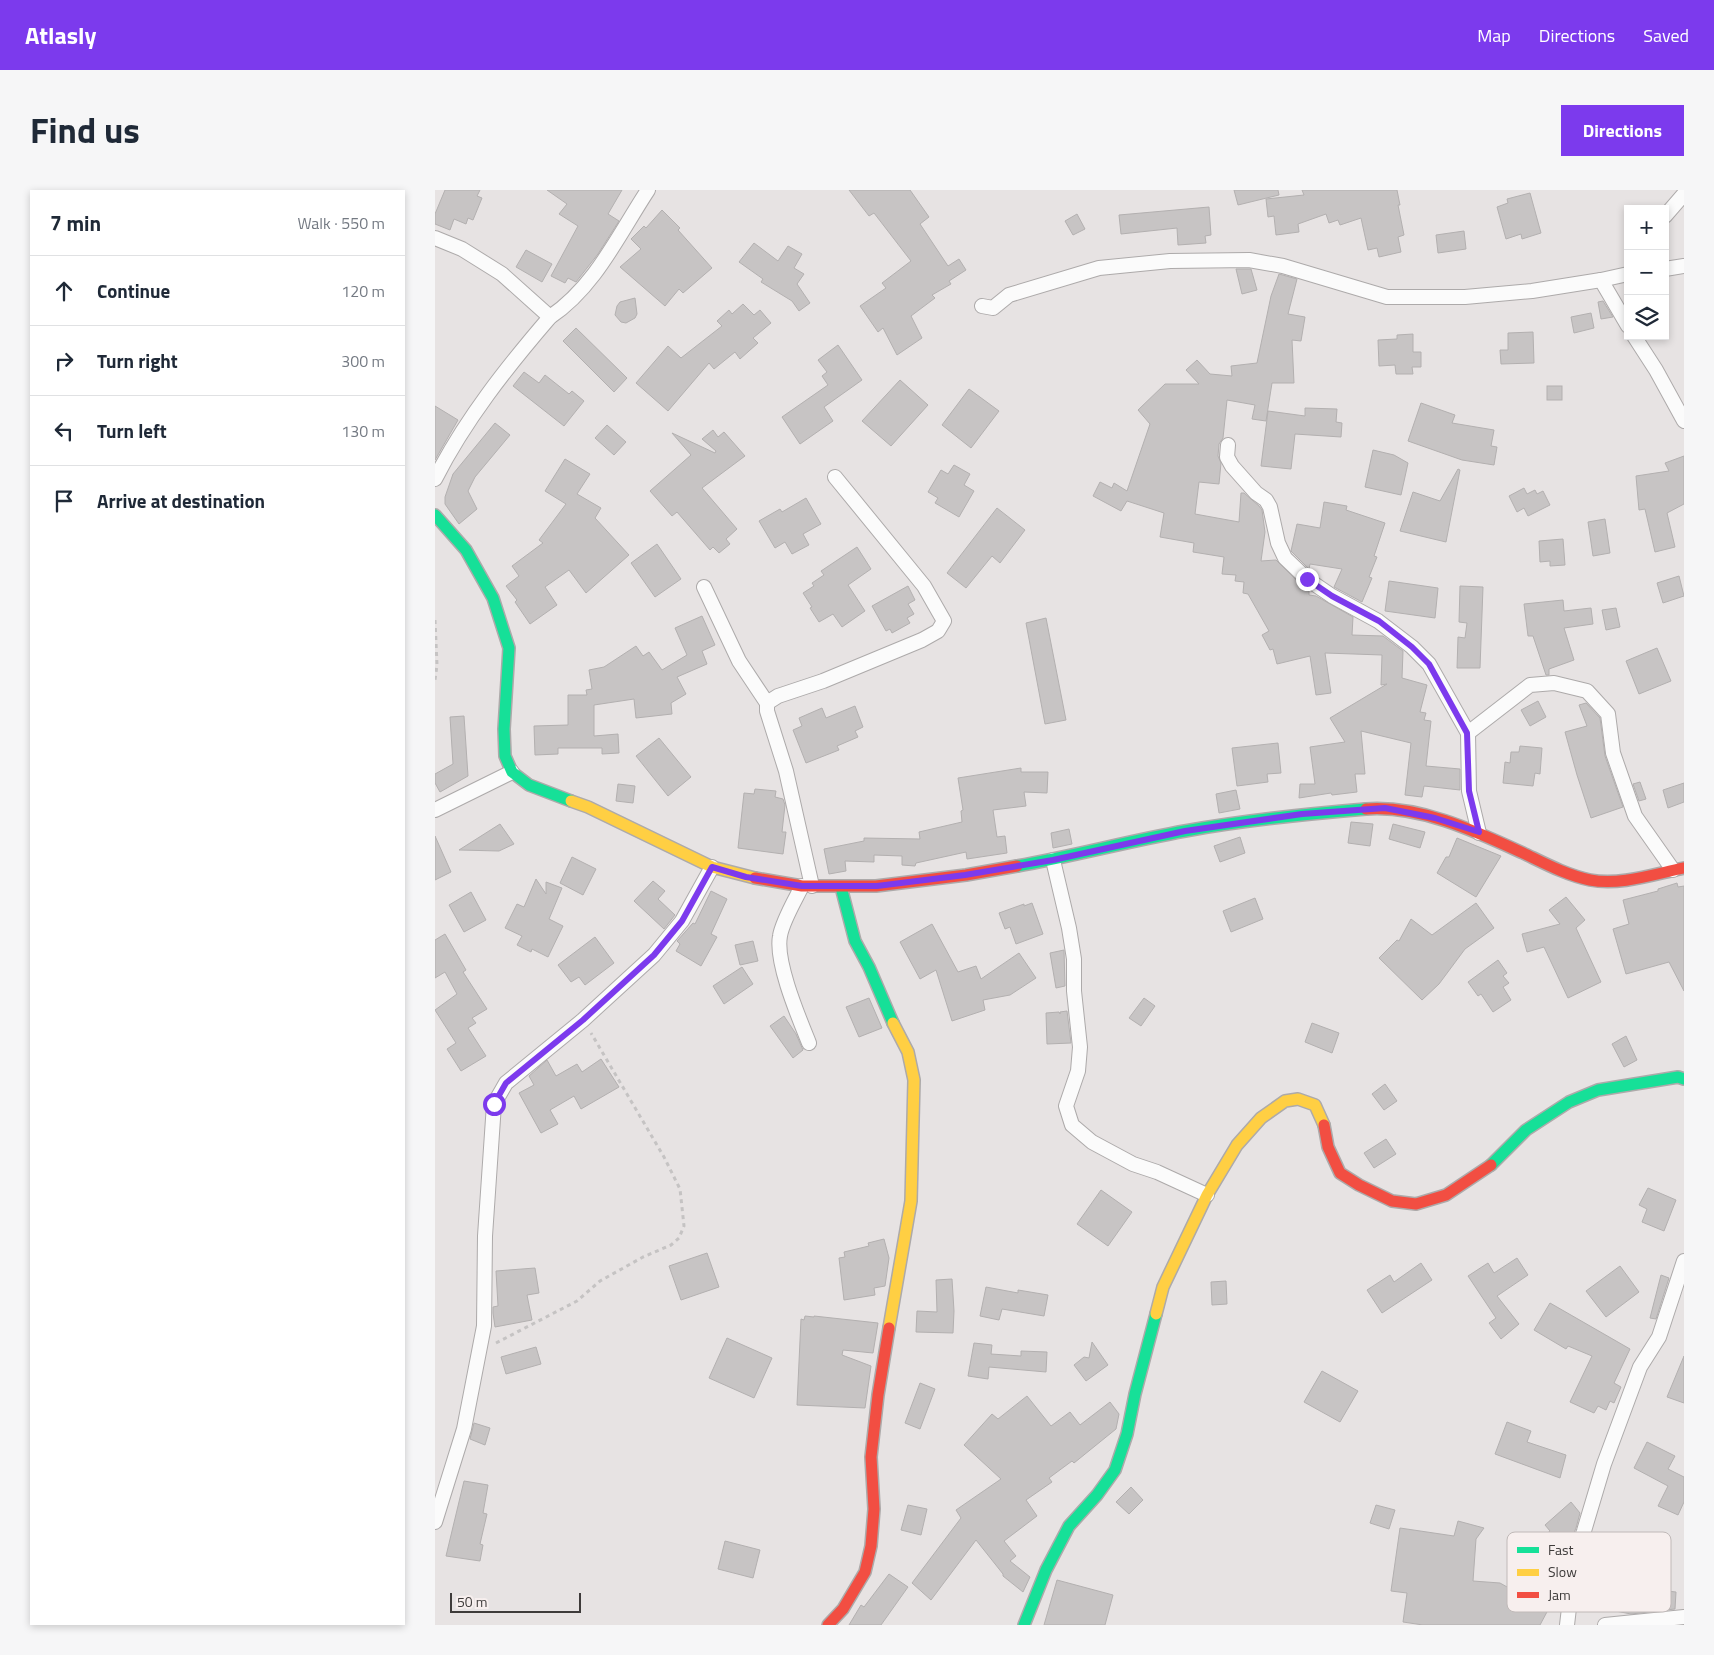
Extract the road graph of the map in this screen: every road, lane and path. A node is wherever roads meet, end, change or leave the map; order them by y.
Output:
1 (648, 190) edge
2 (1684, 194) edge
3 (1669, 211) edge
4 (435, 238) edge
5 (1684, 266) edge
6 (1669, 268) edge
7 (1624, 273) edge
8 (1601, 280) junction
9 (982, 306) dead end
10 (550, 317) junction
11 (1624, 319) edge
12 (1637, 340) edge
13 (1684, 420) edge
14 (1228, 445) dead end
15 (835, 477) dead end
16 (435, 478) edge
17 (435, 515) edge
18 (704, 587) dead end
19 (435, 620) edge
20 (435, 680) edge
21 (767, 703) junction
22 (1467, 733) junction
23 (512, 772) junction
24 (435, 810) edge
25 (1479, 832) junction
26 (1053, 860) junction
27 (712, 867) junction
28 (1678, 869) edge
29 (807, 886) junction
30 (841, 887) junction
31 (583, 1020) junction
32 (809, 1043) dead end
33 (1684, 1078) edge
34 (1207, 1195) junction
35 (1684, 1261) edge
36 (479, 1352) junction
37 (435, 1522) edge
38 (1585, 1532) edge
39 (1569, 1612) edge
40 (1684, 1617) edge
41 (828, 1625) edge
42 (1025, 1625) edge
43 (1567, 1625) edge
44 (1605, 1625) edge

1 - 10 street
2 - 3 street
4 - 10 street
5 - 6 street
7 - 8 street
8 - 9 street
8 - 11 street
10 - 16 street
12 - 13 street
14 - 22 street
15 - 21 street
17 - 23 street
18 - 21 street
19 - 20 path
21 - 29 street
22 - 25 street
22 - 28 street
23 - 24 street
23 - 27 street
25 - 26 street
25 - 28 street
26 - 30 street
26 - 34 street
27 - 29 street
27 - 31 street
29 - 30 street
29 - 32 street
30 - 41 street
31 - 36 street
31 - 36 path
33 - 34 street
34 - 42 street
35 - 38 street
36 - 37 street
39 - 43 street
40 - 44 street

